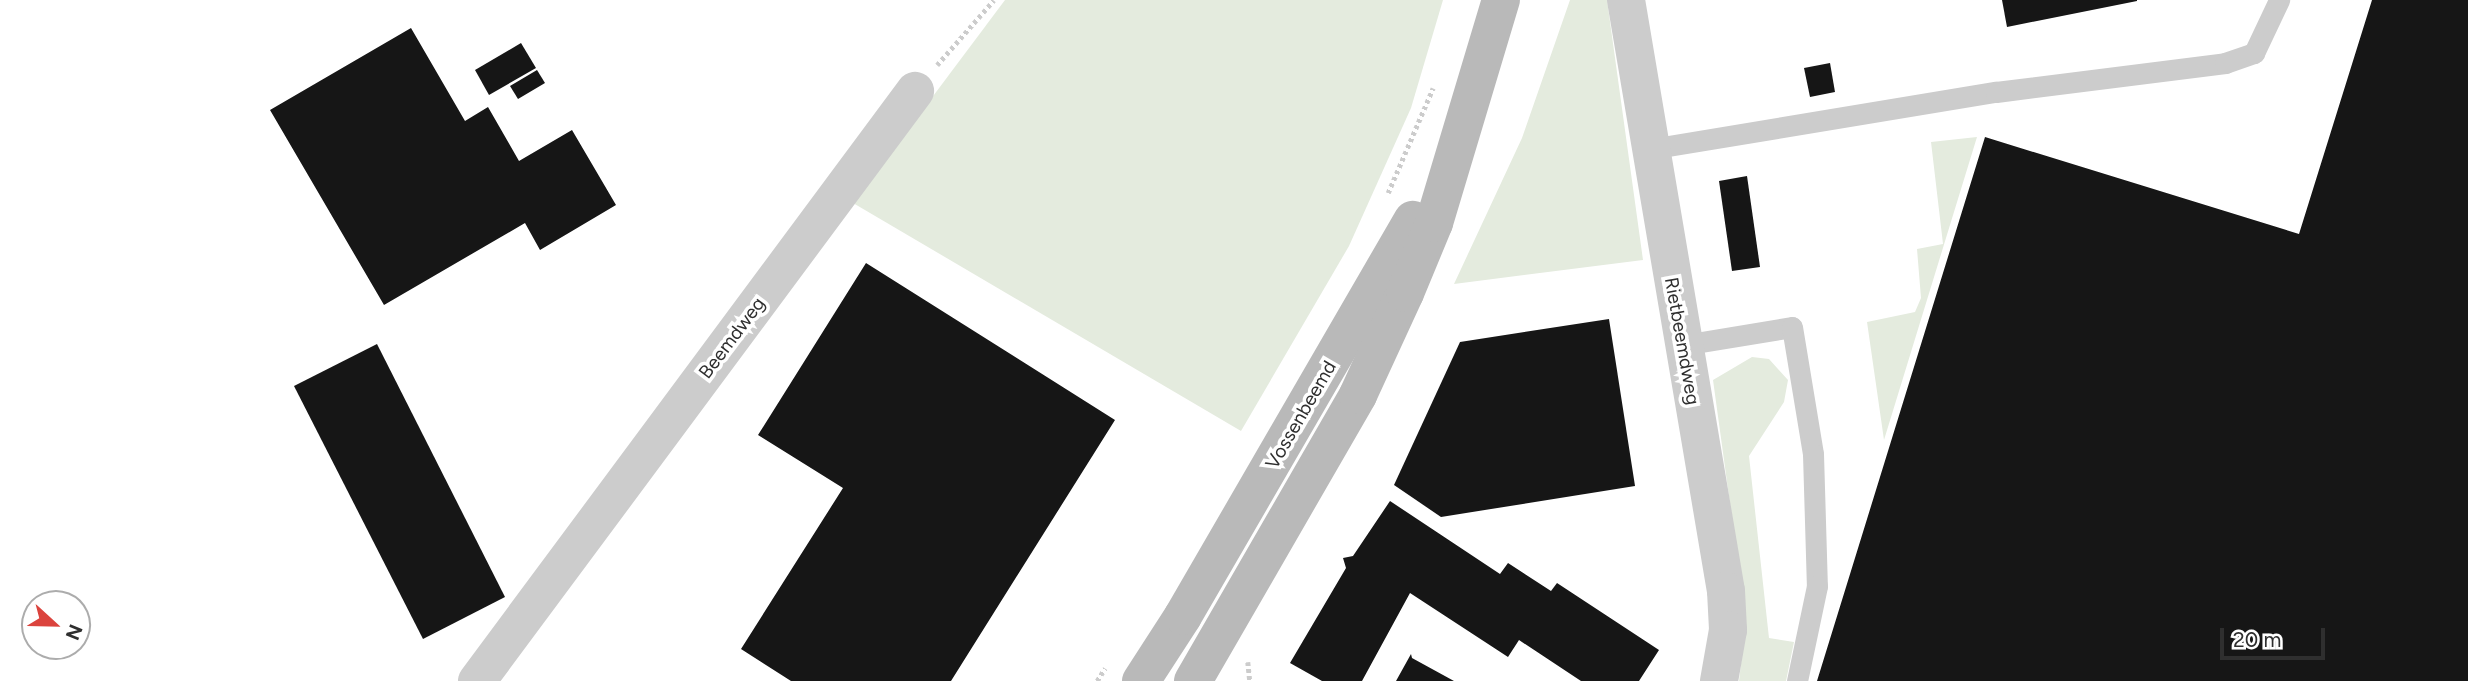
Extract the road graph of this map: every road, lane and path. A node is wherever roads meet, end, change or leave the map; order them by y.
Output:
1 (994, 0) edge
2 (1501, 0) edge
3 (1626, 0) edge
4 (2279, 0) edge
5 (915, 91) joint
6 (1455, 145) junction
7 (1650, 149) junction
8 (1683, 345) junction
9 (1247, 652) dead end
10 (477, 681) edge
11 (1141, 681) edge
12 (1194, 681) edge
13 (1250, 681) edge
14 (1719, 681) edge
15 (1797, 681) edge

1 - 5 path
2 - 6 main road, Vossenbeemd
3 - 7 street, Rietbeemdweg
4 - 7 lane
5 - 10 street, Beemdweg
6 - 11 main road, Vossenbeemd
6 - 12 main road, Vossenbeemd
7 - 8 street, Rietbeemdweg
8 - 14 street, Rietbeemdweg
8 - 15 lane
9 - 13 path

